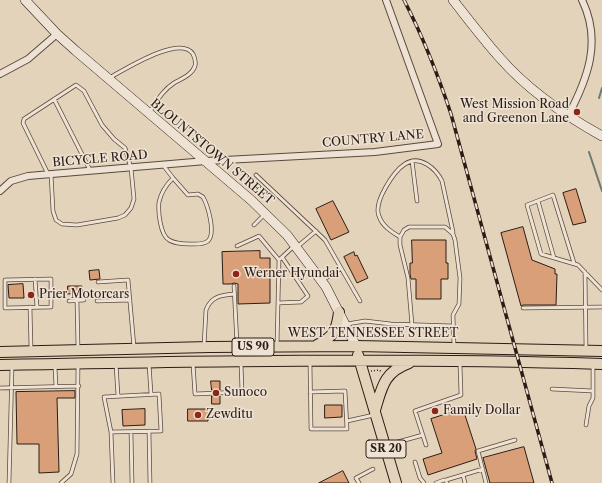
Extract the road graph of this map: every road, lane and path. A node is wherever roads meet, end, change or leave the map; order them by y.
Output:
1 (25, 0) edge
2 (386, 0) edge
3 (453, 0) edge
4 (582, 0) edge
5 (57, 34) junction
6 (0, 74) edge
7 (108, 79) junction
8 (54, 99) junction
9 (148, 114) junction
10 (568, 116) junction
11 (602, 136) edge
12 (206, 161) junction
13 (412, 161) junction
14 (163, 165) junction
15 (131, 168) junction
16 (90, 171) junction
17 (50, 174) junction
18 (256, 175) dead end
19 (172, 178) junction
20 (0, 191) edge
21 (417, 201) dead end
22 (538, 201) junction
23 (266, 214) junction
24 (254, 225) dead end
25 (316, 231) junction
26 (453, 234) junction
27 (400, 237) junction
28 (237, 246) dead end
29 (296, 246) junction
30 (282, 257) junction
31 (554, 258) junction
32 (279, 260) junction
33 (574, 263) junction
34 (341, 268) junction
35 (585, 272) junction
36 (35, 279) junction
37 (322, 281) junction
38 (98, 282) dead end
39 (234, 286) dead end
40 (602, 290) edge
41 (235, 294) junction
42 (84, 300) dead end
43 (130, 300) junction
44 (69, 301) dead end
45 (77, 301) junction
46 (97, 301) dead end
47 (360, 302) dead end
48 (278, 303) junction
49 (30, 307) junction
50 (37, 307) junction
51 (586, 307) junction
52 (602, 307) edge
53 (523, 308) dead end
54 (339, 312) junction
55 (345, 324) junction
56 (412, 325) junction
57 (453, 326) junction
58 (277, 346) junction
59 (315, 346) junction
60 (356, 346) junction
61 (204, 347) junction
62 (237, 347) junction
63 (454, 348) junction
64 (134, 349) junction
65 (78, 350) junction
66 (586, 350) junction
67 (32, 351) junction
68 (602, 351) edge
69 (0, 352) edge
70 (360, 360) junction
71 (241, 361) junction
72 (310, 361) junction
73 (415, 361) junction
74 (116, 362) junction
75 (149, 362) junction
76 (193, 362) junction
77 (460, 362) junction
78 (78, 363) junction
79 (55, 364) junction
80 (597, 364) edge
81 (0, 365) edge
82 (12, 365) junction
83 (371, 372) dead end
84 (384, 374) dead end
85 (79, 386) junction
86 (56, 387) junction
87 (0, 388) edge
88 (12, 388) junction
89 (552, 389) dead end
90 (593, 391) junction
91 (310, 392) junction
92 (151, 394) junction
93 (118, 396) junction
94 (376, 412) junction
95 (347, 421) junction
96 (586, 425) dead end
97 (149, 431) junction
98 (110, 432) junction
99 (131, 432) junction
100 (423, 435) junction
101 (516, 440) dead end
102 (385, 445) junction
103 (426, 445) dead end
104 (415, 462) dead end
105 (374, 469) dead end
106 (483, 469) junction
107 (463, 475) junction
108 (446, 481) edge
109 (9, 483) edge
110 (61, 483) edge
111 (113, 483) edge
112 (132, 483) edge
113 (150, 483) edge
114 (359, 483) edge
115 (396, 483) edge
116 (424, 483) edge
117 (436, 483) edge
118 (465, 483) edge
119 (486, 483) edge

1 - 5 main road, BLOUNTSTOWN STREET
2 - 12 street, COUNTRY LANE
3 - 10 main road
4 - 10 street
5 - 6 street
5 - 7 main road, BLOUNTSTOWN STREET
7 - 9 main road, BLOUNTSTOWN STREET
7 - 9 lane
8 - 15 lane
8 - 16 lane
8 - 17 lane
9 - 12 main road, BLOUNTSTOWN STREET
10 - 11 main road
12 - 14 street, BICYCLE ROAD
12 - 23 main road, BLOUNTSTOWN STREET
13 - 21 lane
13 - 26 lane
13 - 27 lane
14 - 15 street, BICYCLE ROAD
14 - 19 lane
15 - 16 street, BICYCLE ROAD
15 - 17 lane
16 - 17 street, BICYCLE ROAD
17 - 20 street, BICYCLE ROAD
18 - 25 lane
19 - 19 lane
22 - 31 lane
22 - 31 lane
22 - 33 lane
23 - 24 lane
23 - 29 main road, BLOUNTSTOWN STREET
25 - 29 lane
25 - 34 lane
26 - 27 lane
26 - 57 lane
27 - 56 lane
28 - 32 lane
29 - 30 lane
29 - 37 main road, BLOUNTSTOWN STREET
30 - 32 lane
30 - 48 lane
31 - 33 lane
32 - 48 lane
33 - 35 lane
34 - 37 lane
34 - 47 lane
35 - 40 lane
35 - 51 lane
36 - 49 lane
36 - 50 lane
36 - 50 lane
37 - 54 main road, BLOUNTSTOWN STREET
38 - 43 lane
39 - 41 lane
41 - 61 lane
41 - 62 lane
42 - 45 lane
43 - 46 lane
43 - 64 lane
44 - 45 lane
45 - 65 lane
48 - 58 lane
49 - 50 lane
49 - 67 lane
51 - 52 lane
51 - 53 lane
51 - 66 lane
54 - 55 main road, BLOUNTSTOWN STREET
54 - 59 main road
55 - 56 lane
55 - 60 main road, BLOUNTSTOWN STREET
56 - 57 lane
57 - 63 lane
58 - 59 main road, WEST TENNESSEE STREET / US 90
58 - 62 main road, WEST TENNESSEE STREET / US 90
59 - 60 main road, WEST TENNESSEE STREET / US 90
60 - 63 main road, WEST TENNESSEE STREET / US 90
60 - 70 main road, SR 20
61 - 62 main road, WEST TENNESSEE STREET / US 90
61 - 64 main road, WEST TENNESSEE STREET / US 90
63 - 66 main road, WEST TENNESSEE STREET / US 90
64 - 65 main road, WEST TENNESSEE STREET / US 90
65 - 67 main road, WEST TENNESSEE STREET / US 90
65 - 78 main road
66 - 68 main road, WEST TENNESSEE STREET / US 90
67 - 69 main road, WEST TENNESSEE STREET / US 90
70 - 72 main road, US 90
70 - 73 main road, US 90
70 - 94 main road, SR 20
71 - 72 main road, US 90
71 - 76 main road, US 90
71 - 76 lane
72 - 91 lane
73 - 77 main road, US 90
73 - 94 main road
74 - 75 main road, US 90
74 - 78 main road, US 90
74 - 93 lane
75 - 76 main road, US 90
75 - 92 lane
77 - 80 main road, US 90
77 - 100 lane
78 - 79 main road, US 90
78 - 85 lane
79 - 82 main road, US 90
79 - 86 lane
80 - 90 lane
81 - 82 main road, US 90
82 - 88 lane
83 - 84 path
85 - 86 lane
85 - 110 lane
86 - 88 lane
87 - 88 lane
88 - 109 lane
89 - 90 lane
90 - 96 lane
91 - 95 lane
91 - 95 lane
92 - 93 lane
92 - 97 lane
93 - 98 lane
94 - 95 lane
94 - 102 main road, SR 20
97 - 99 lane
97 - 113 lane
98 - 99 lane
98 - 111 lane
99 - 112 lane
100 - 102 lane
100 - 103 lane
101 - 106 lane
102 - 115 main road, SR 20
104 - 116 lane
105 - 114 lane
106 - 107 lane
106 - 119 lane
107 - 108 lane
107 - 118 lane
108 - 117 lane

